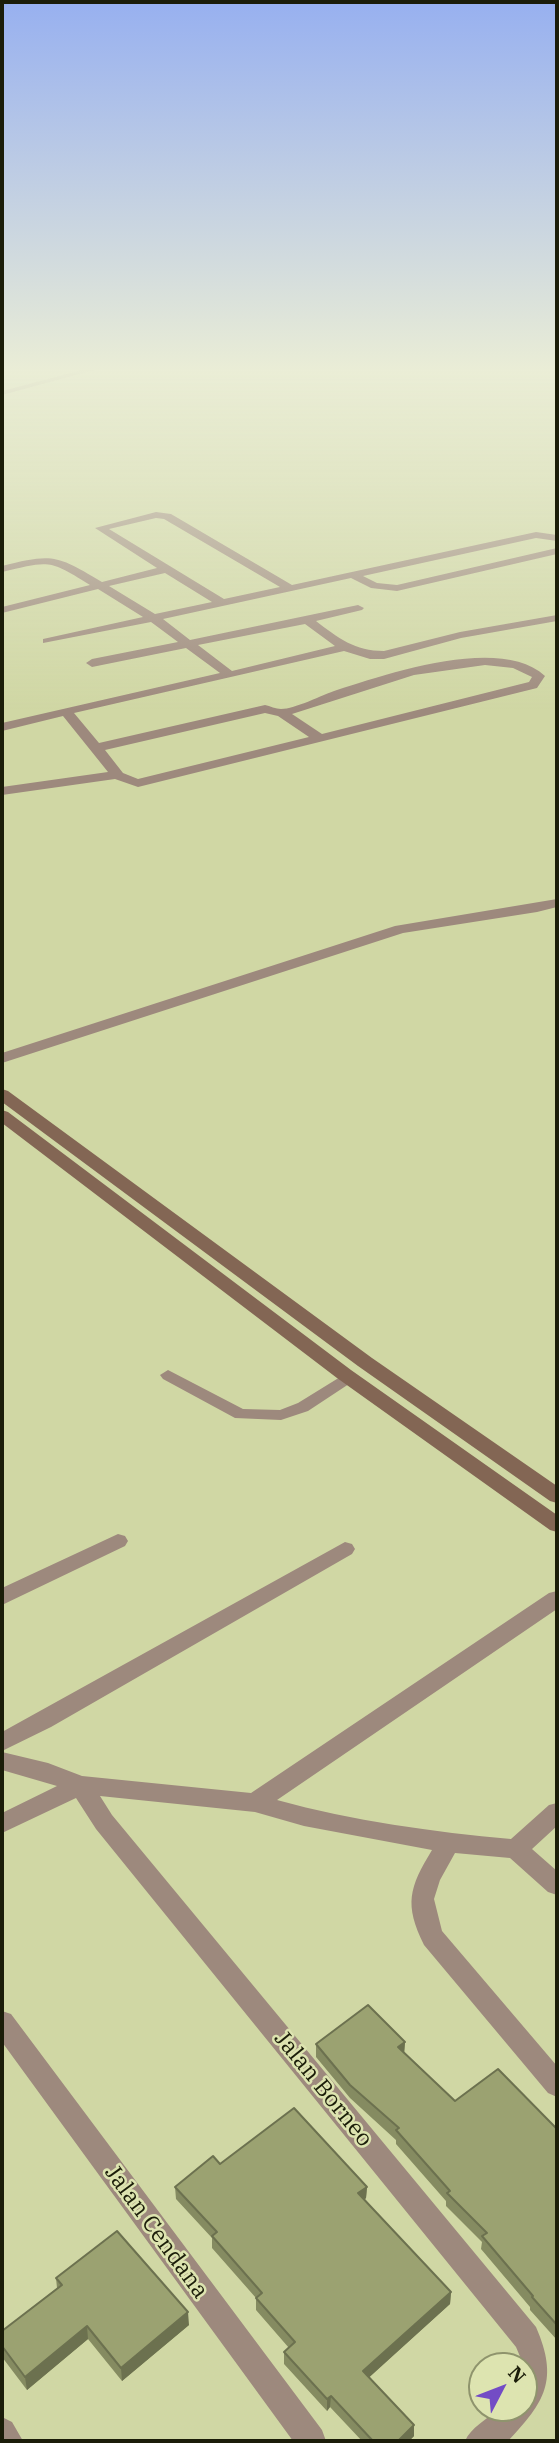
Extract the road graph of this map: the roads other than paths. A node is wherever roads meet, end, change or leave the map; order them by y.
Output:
1 (557, 538) edge
2 (484, 547) junction
3 (557, 551) edge
4 (419, 561) junction
5 (511, 561) junction
6 (2, 569) edge
7 (166, 569) junction
8 (353, 575) junction
9 (446, 576) junction
10 (100, 584) junction
11 (290, 588) junction
12 (222, 603) junction
13 (358, 608) dead end
14 (2, 610) edge
15 (152, 617) junction
16 (557, 618) edge
17 (307, 620) junction
18 (47, 641) dead end
19 (192, 645) junction
20 (343, 647) junction
21 (92, 663) dead end
22 (230, 675) junction
23 (67, 713) junction
24 (282, 713) junction
25 (2, 727) edge
26 (321, 740) junction
27 (96, 748) junction
28 (117, 775) junction
29 (2, 791) edge
30 (557, 903) edge
31 (2, 1058) edge
32 (2, 1094) edge
33 (2, 1115) edge
34 (92, 1158) junction
35 (73, 1168) junction
36 (169, 1375) dead end
37 (350, 1378) junction
38 (557, 1496) edge
39 (557, 1525) edge
40 (118, 1541) dead end
41 (345, 1549) dead end
42 (2, 1597) edge
43 (557, 1600) edge
44 (2, 1742) edge
45 (2, 1761) edge
46 (80, 1785) junction
47 (255, 1803) junction
48 (557, 1812) edge
49 (2, 1824) edge
50 (449, 1843) junction
51 (516, 1849) junction
52 (557, 1885) edge
53 (2, 2022) edge
54 (557, 2085) edge
55 (534, 2352) edge
56 (506, 2422) edge
57 (2, 2432) edge
58 (8, 2441) edge
59 (311, 2441) edge
60 (480, 2441) edge

1 - 2 street
2 - 4 street
2 - 5 street
3 - 5 street
4 - 8 street
4 - 9 street
5 - 9 street
6 - 10 street
7 - 10 street
7 - 11 street
7 - 12 street
8 - 9 street
8 - 11 street
10 - 14 street
10 - 15 street
11 - 12 street
12 - 15 street
13 - 17 street
15 - 18 street
15 - 19 street
16 - 20 street
17 - 19 street
17 - 20 street
19 - 21 street
19 - 22 street
20 - 22 street
22 - 23 street
23 - 25 street
23 - 27 street
24 - 26 street
24 - 26 street
24 - 27 street
26 - 28 street
27 - 28 street
28 - 29 street
30 - 31 street
32 - 34 street
33 - 35 street
34 - 35 street
34 - 38 street
35 - 37 street
36 - 37 lane
37 - 39 street
40 - 42 street
41 - 44 street
43 - 47 street
45 - 46 street
46 - 47 street
46 - 49 street
46 - 55 street, Jalan Borneo
47 - 50 street
48 - 51 street
50 - 51 street
50 - 54 street
51 - 52 street
53 - 59 street, Jalan Cendana
56 - 60 street
57 - 58 street

